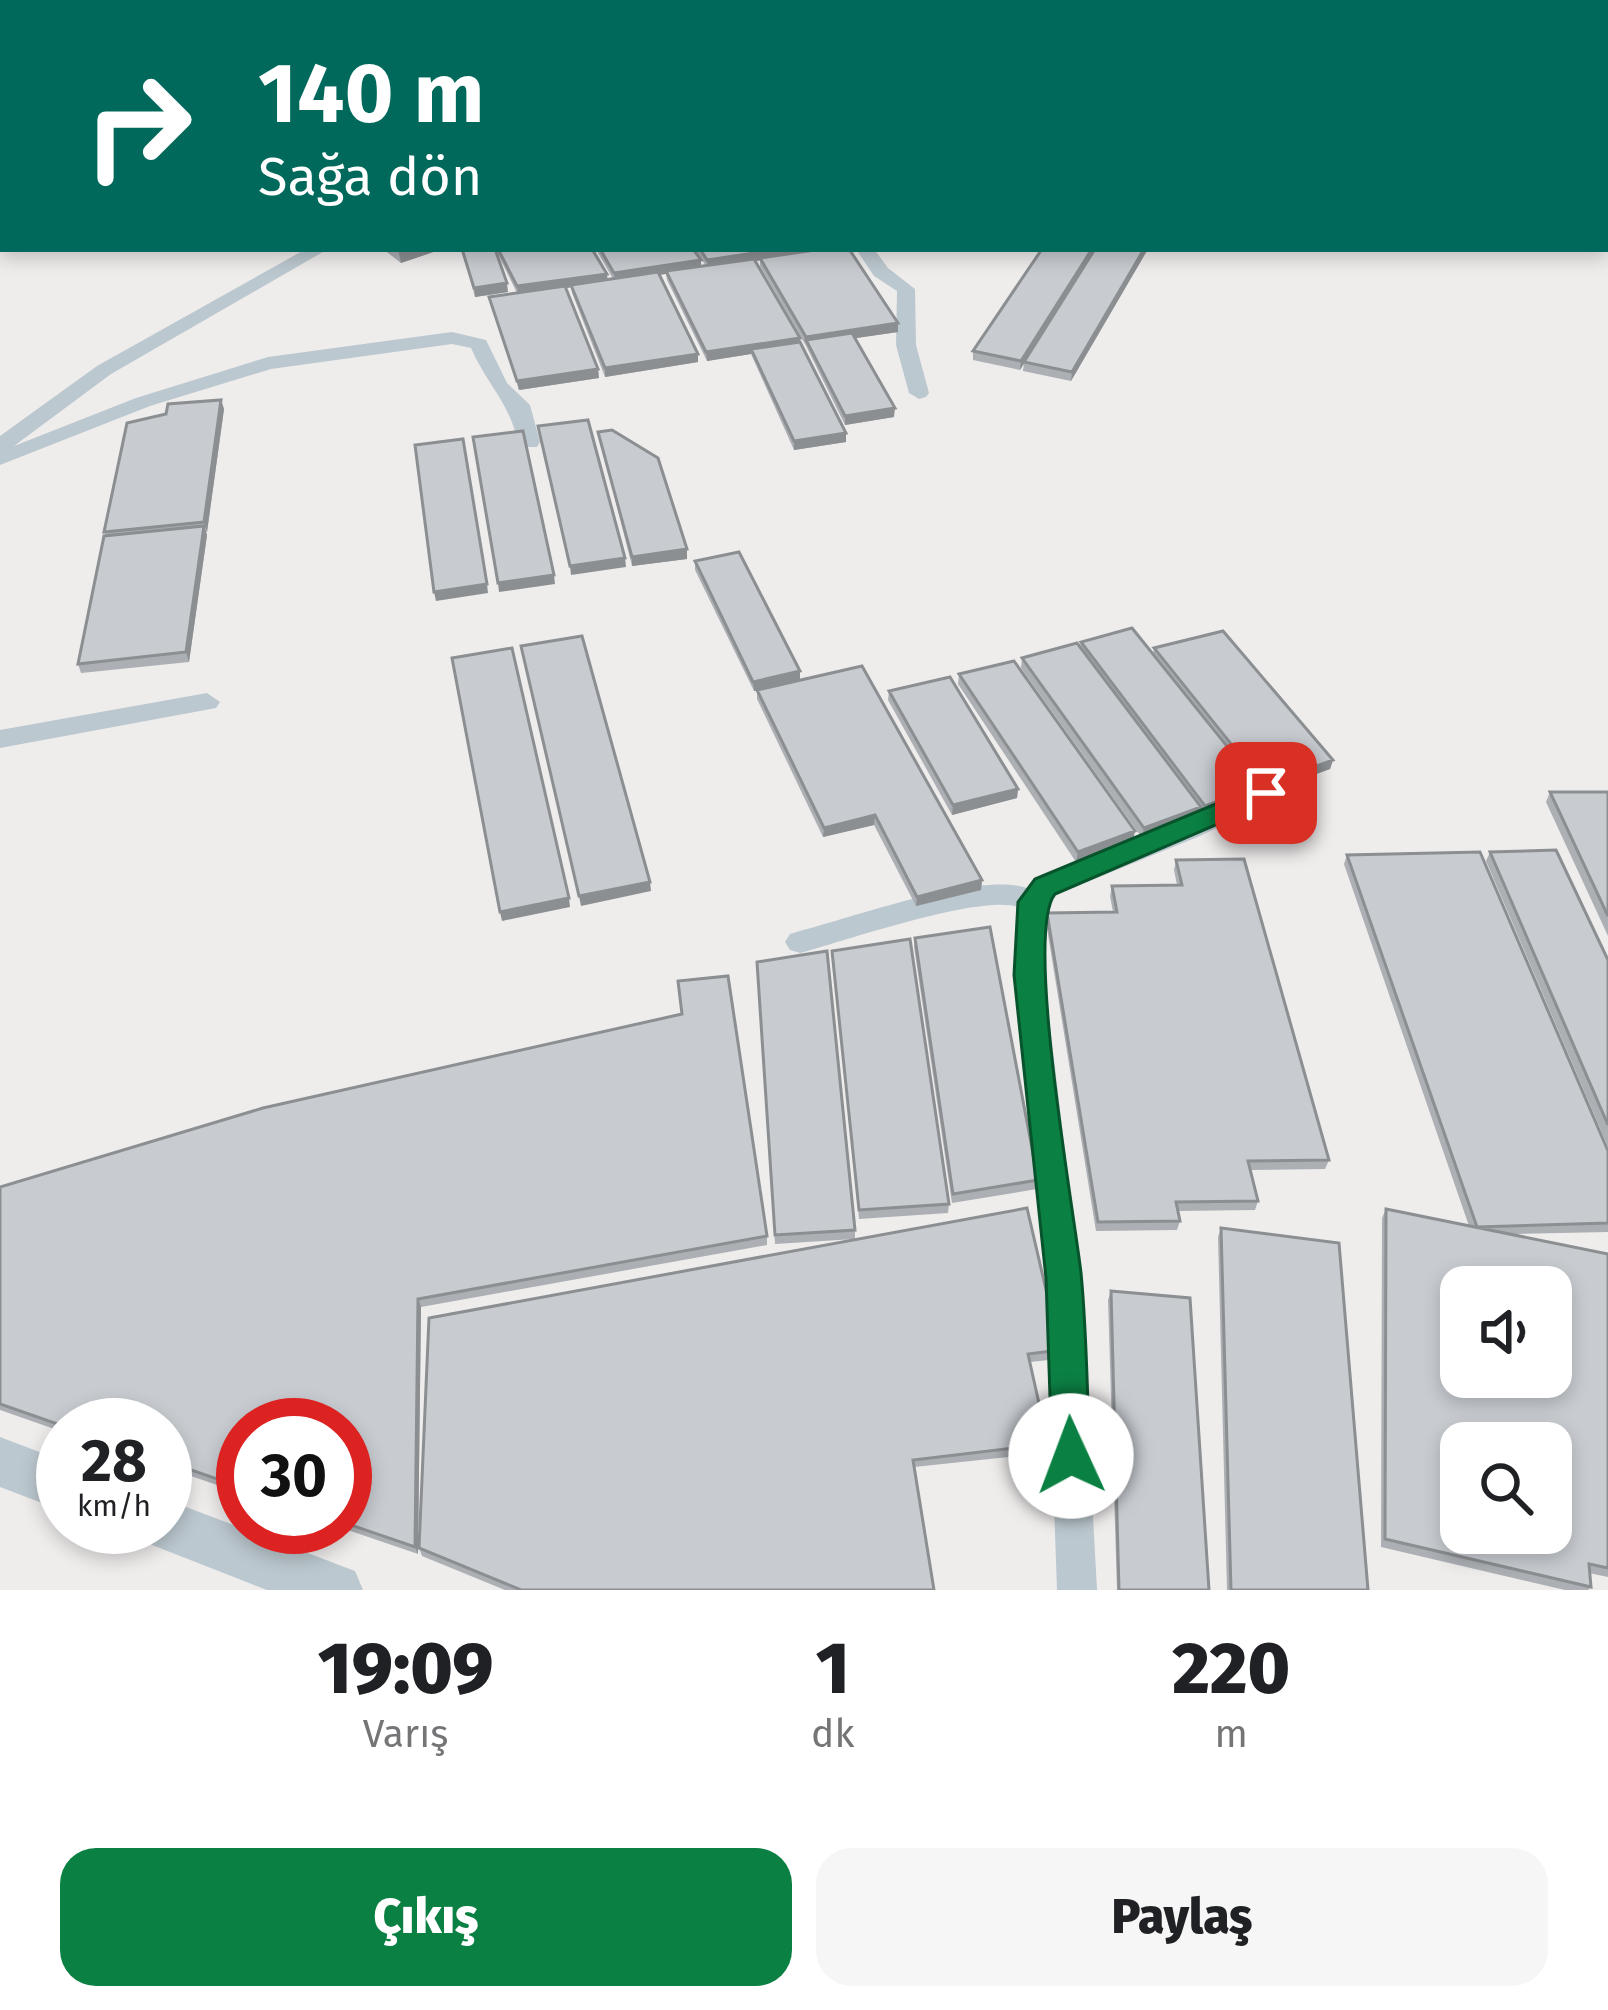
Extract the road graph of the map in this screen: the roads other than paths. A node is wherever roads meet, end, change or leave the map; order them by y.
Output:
1 (314, 252) edge
2 (867, 252) edge
3 (919, 393) dead end
4 (529, 442) edge
5 (0, 446) edge
6 (0, 459) edge
7 (207, 702) dead end
8 (0, 740) edge
9 (1266, 793) edge
10 (1033, 902) junction
11 (800, 942) dead end
12 (0, 1462) edge
13 (36, 1476) edge
14 (192, 1535) edge
15 (336, 1590) edge
16 (1077, 1590) edge

1 - 5 street
2 - 3 street
4 - 6 street
7 - 8 street
9 - 10 street
10 - 11 street
10 - 16 street
12 - 13 street
14 - 15 street

